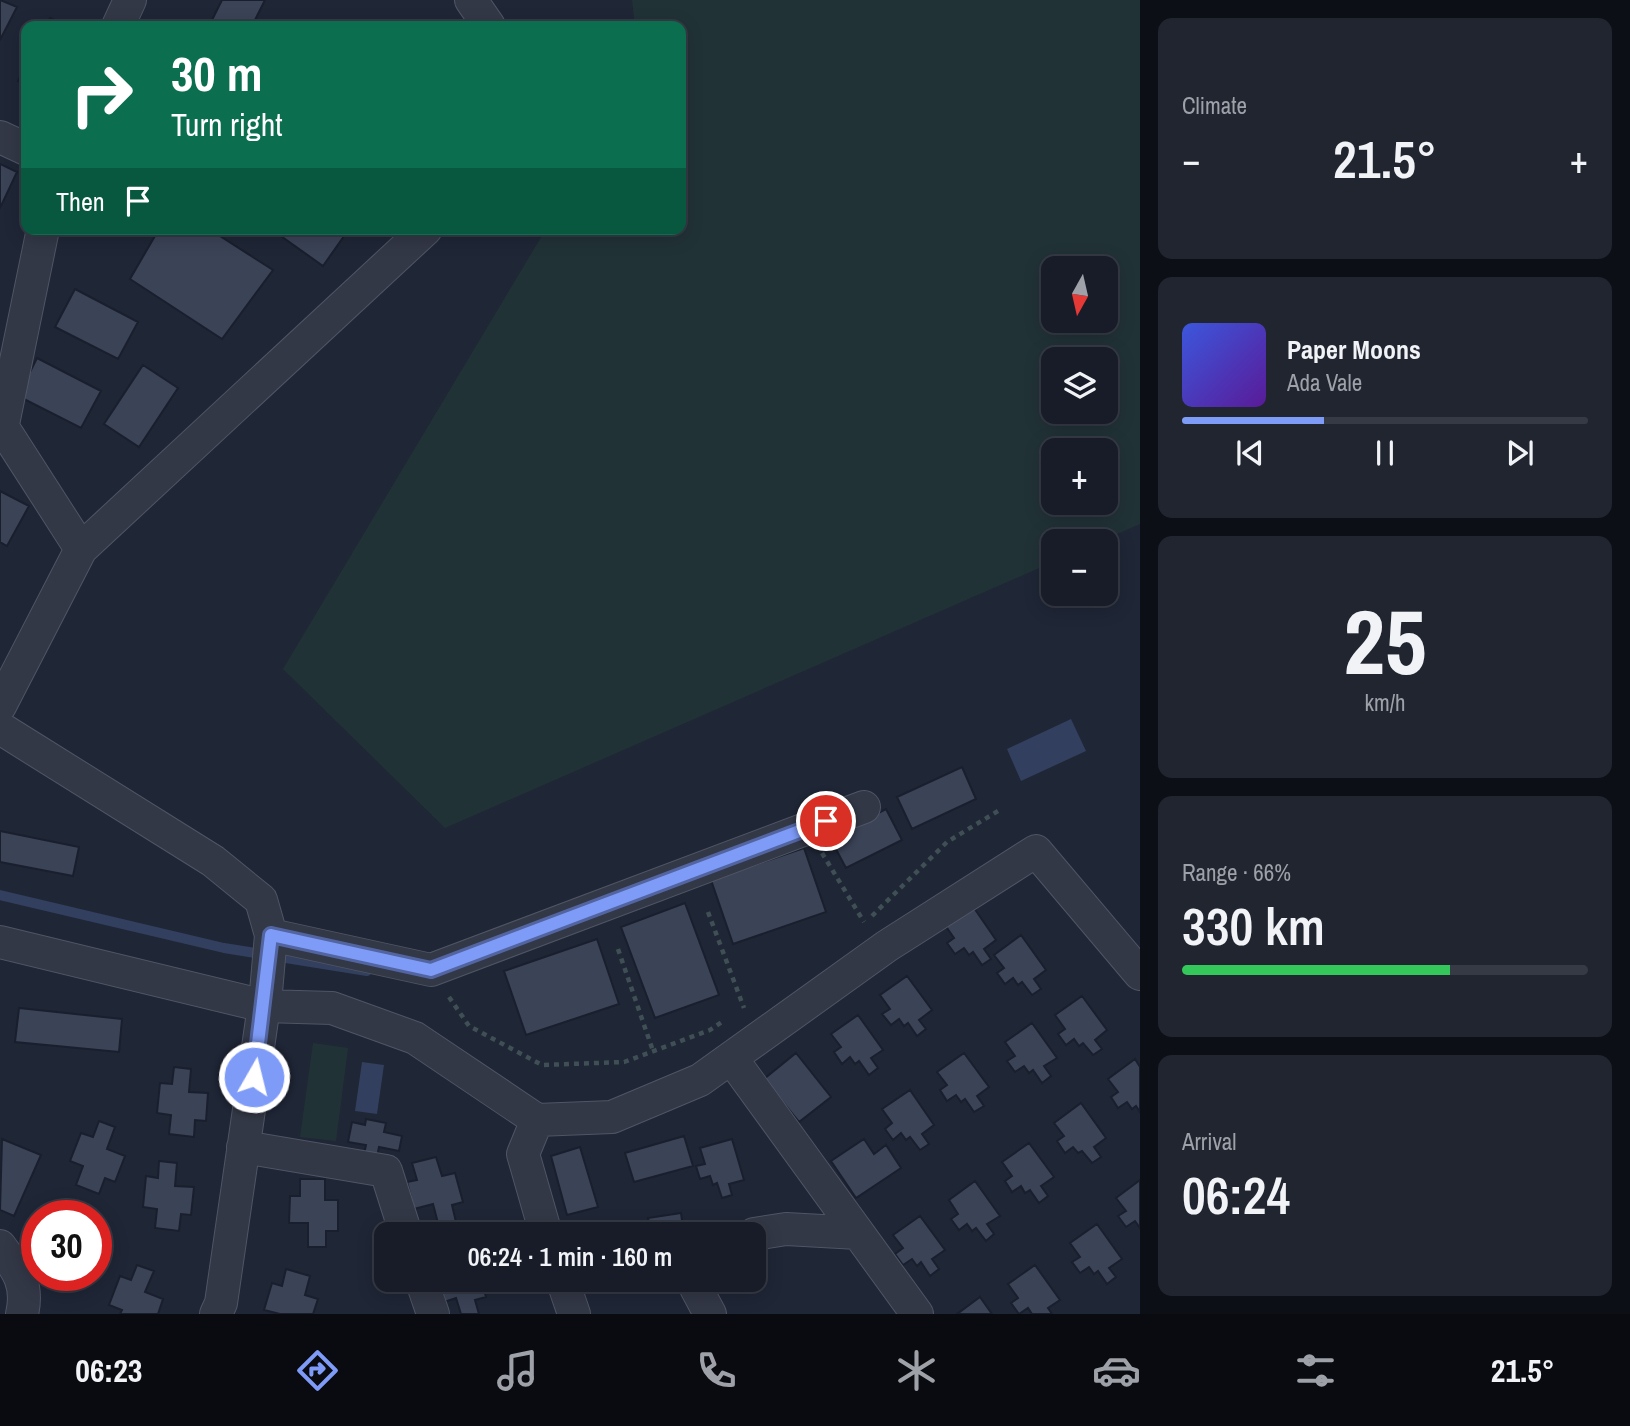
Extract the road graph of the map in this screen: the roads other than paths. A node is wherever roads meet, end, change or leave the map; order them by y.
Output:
1 (130, 0) edge
2 (471, 0) edge
3 (120, 21) edge
4 (485, 21) edge
5 (0, 137) edge
6 (21, 147) edge
7 (42, 235) edge
8 (420, 235) edge
9 (1, 424) edge
10 (81, 549) junction
11 (0, 706) edge
12 (0, 727) edge
13 (864, 807) dead end
14 (271, 935) junction
15 (0, 942) edge
16 (1140, 974) edge
17 (265, 999) junction
18 (732, 1059) junction
19 (537, 1120) junction
20 (243, 1147) junction
21 (402, 1222) edge
22 (543, 1222) edge
23 (766, 1232) edge
24 (858, 1233) junction
25 (0, 1246) edge
26 (425, 1292) edge
27 (566, 1292) edge
28 (698, 1292) edge
29 (22, 1314) edge
30 (216, 1314) edge
31 (433, 1314) edge
32 (574, 1314) edge
33 (710, 1314) edge
34 (917, 1314) edge

1 - 3 street
2 - 4 street
5 - 6 street
7 - 9 street
8 - 10 street
9 - 10 street
10 - 11 street
12 - 14 street
13 - 14 street
14 - 17 street
15 - 17 street
16 - 18 street
17 - 19 street
17 - 20 street
18 - 19 street
18 - 24 street
19 - 22 street
20 - 21 street
20 - 30 street
23 - 24 street
24 - 34 street
25 - 29 street
26 - 31 street
27 - 32 street
28 - 33 street

